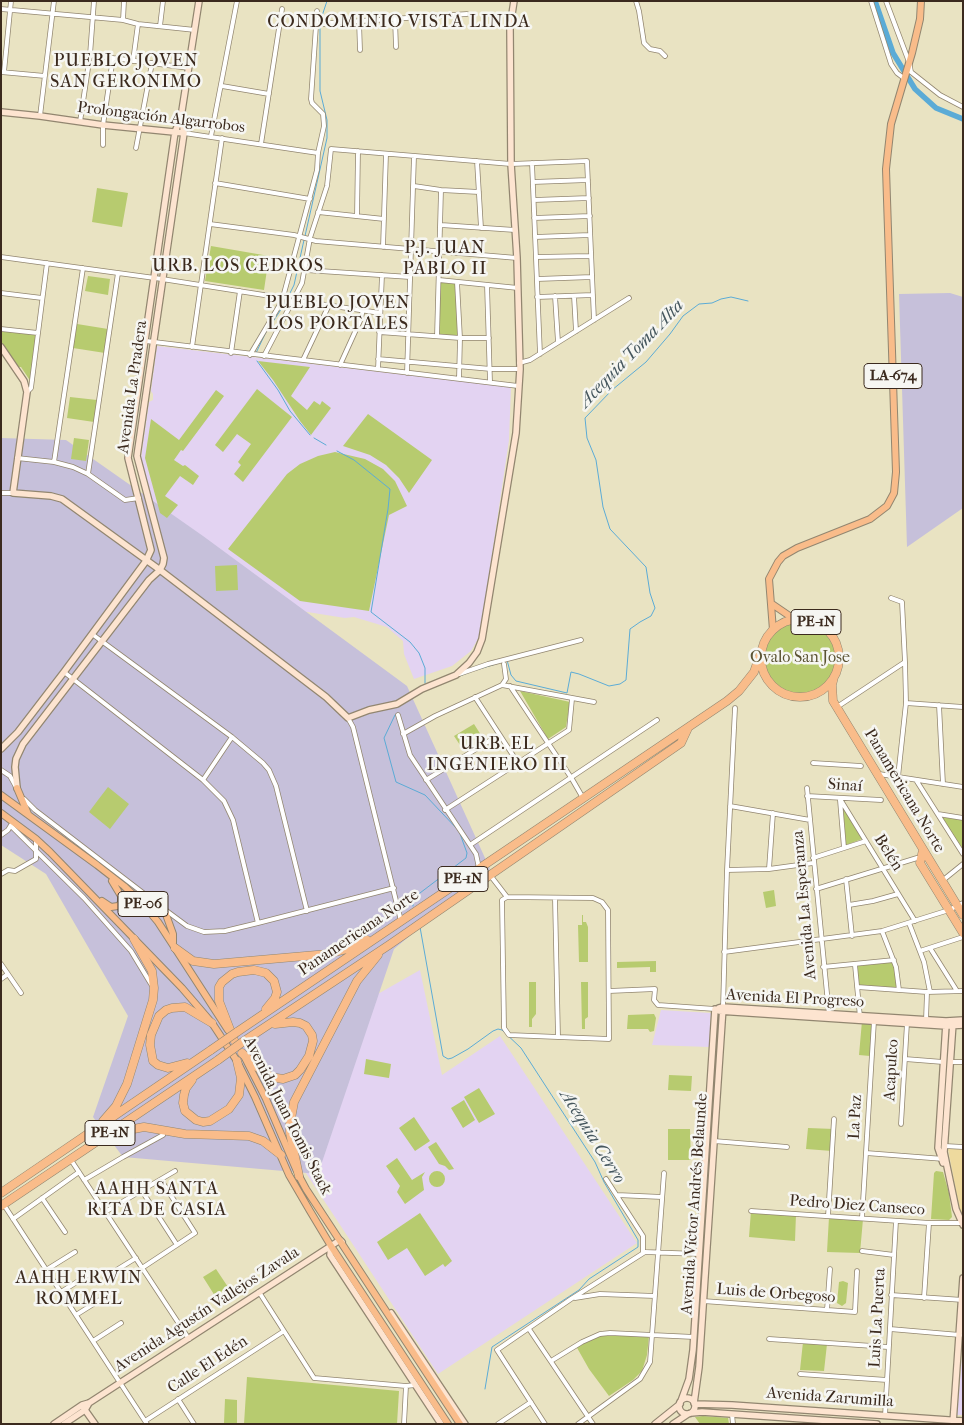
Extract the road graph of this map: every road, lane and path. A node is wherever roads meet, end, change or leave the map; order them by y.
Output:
1 (11, 1) edge
2 (54, 1) edge
3 (94, 1) edge
4 (124, 1) edge
5 (162, 1) edge
6 (199, 1) edge
7 (237, 1) edge
8 (514, 1) edge
9 (636, 1) edge
10 (871, 1) edge
11 (886, 1) edge
12 (921, 1) edge
13 (1, 9) edge
14 (282, 9) dead end
15 (10, 10) junction
16 (317, 11) dead end
17 (53, 14) junction
18 (467, 14) dead end
19 (93, 17) junction
20 (395, 19) junction
21 (122, 20) junction
22 (359, 21) junction
23 (138, 24) junction
24 (319, 25) junction
25 (160, 26) junction
26 (196, 30) junction
27 (396, 47) dead end
28 (360, 50) dead end
29 (90, 55) junction
30 (665, 56) dead end
31 (113, 58) junction
32 (133, 61) junction
33 (152, 63) junction
34 (909, 66) junction
35 (189, 68) junction
36 (3, 72) edge
37 (45, 76) junction
38 (905, 78) junction
39 (222, 86) junction
40 (269, 94) junction
41 (963, 107) edge
42 (1, 112) edge
43 (40, 116) junction
44 (181, 117) junction
45 (80, 122) junction
46 (103, 125) junction
47 (140, 129) junction
48 (175, 132) junction
49 (184, 133) junction
50 (211, 136) junction
51 (222, 138) junction
52 (261, 144) junction
53 (102, 145) dead end
54 (136, 148) dead end
55 (358, 151) junction
56 (318, 153) junction
57 (386, 154) junction
58 (414, 156) junction
59 (477, 161) junction
60 (532, 163) junction
61 (511, 164) junction
62 (588, 180) junction
63 (533, 182) junction
64 (215, 183) junction
65 (414, 186) junction
66 (442, 190) junction
67 (479, 192) junction
68 (589, 198) junction
69 (310, 200) junction
70 (534, 200) junction
71 (318, 212) junction
72 (356, 216) junction
73 (590, 216) junction
74 (534, 218) junction
75 (384, 219) junction
76 (210, 224) junction
77 (440, 225) junction
78 (481, 228) junction
79 (515, 230) junction
80 (590, 235) junction
81 (301, 237) junction
82 (535, 237) junction
83 (309, 238) junction
84 (383, 247) junction
85 (411, 249) junction
86 (440, 252) junction
87 (591, 256) junction
88 (1, 257) edge
89 (536, 257) junction
90 (517, 258) junction
91 (47, 264) junction
92 (83, 268) junction
93 (305, 270) junction
94 (118, 273) junction
95 (382, 275) junction
96 (410, 277) junction
97 (592, 277) junction
98 (154, 278) junction
99 (162, 279) junction
100 (537, 279) junction
101 (439, 280) junction
102 (457, 282) junction
103 (201, 284) junction
104 (486, 285) junction
105 (518, 288) junction
106 (240, 291) junction
107 (1, 292) edge
108 (593, 295) junction
109 (556, 296) junction
110 (574, 296) junction
111 (538, 297) junction
112 (42, 298) junction
113 (283, 298) junction
114 (630, 298) dead end
115 (293, 300) junction
116 (329, 305) junction
117 (363, 310) junction
118 (380, 313) junction
119 (594, 320) junction
120 (1, 329) edge
121 (576, 331) junction
122 (379, 332) junction
123 (38, 333) junction
124 (408, 334) junction
125 (437, 336) junction
126 (460, 338) junction
127 (489, 338) junction
128 (146, 341) junction
129 (153, 342) junction
130 (558, 342) junction
131 (1, 347) edge
132 (192, 347) junction
133 (231, 353) junction
134 (540, 354) junction
135 (250, 355) junction
136 (264, 356) junction
137 (378, 359) junction
138 (303, 360) junction
139 (407, 362) junction
140 (340, 365) junction
141 (460, 366) junction
142 (519, 366) junction
143 (378, 369) junction
144 (491, 369) junction
145 (407, 373) junction
146 (459, 379) junction
147 (490, 382) junction
148 (518, 386) junction
149 (27, 392) junction
150 (17, 458) junction
151 (54, 462) junction
152 (88, 474) junction
153 (1, 493) edge
154 (13, 493) junction
155 (139, 498) junction
156 (151, 550) junction
157 (162, 550) junction
158 (146, 561) junction
159 (160, 570) junction
160 (124, 592) junction
161 (891, 598) dead end
162 (134, 599) junction
163 (772, 604) junction
164 (802, 619) junction
165 (773, 630) junction
166 (92, 634) junction
167 (581, 640) dead end
168 (102, 642) junction
169 (763, 646) junction
170 (905, 662) junction
171 (504, 664) dead end
172 (64, 672) junction
173 (456, 675) junction
174 (834, 677) junction
175 (72, 680) junction
176 (502, 685) junction
177 (510, 686) junction
178 (475, 697) junction
179 (572, 699) junction
180 (594, 702) dead end
181 (906, 702) junction
182 (939, 705) junction
183 (837, 707) junction
184 (963, 707) edge
185 (735, 708) dead end
186 (398, 715) dead end
187 (348, 718) junction
188 (657, 720) dead end
189 (689, 726) junction
190 (403, 734) junction
191 (500, 735) junction
192 (232, 737) junction
193 (548, 744) junction
194 (1, 749) edge
195 (518, 763) junction
196 (813, 764) dead end
197 (861, 766) dead end
198 (1, 770) edge
199 (879, 774) junction
200 (898, 777) junction
201 (572, 778) junction
202 (203, 780) junction
203 (426, 780) junction
204 (916, 780) junction
205 (943, 784) junction
206 (963, 787) edge
207 (17, 788) junction
208 (807, 788) dead end
209 (1, 795) edge
210 (807, 796) junction
211 (583, 798) junction
212 (840, 799) junction
213 (881, 800) dead end
214 (730, 806) junction
215 (445, 810) junction
216 (1, 813) edge
217 (773, 813) junction
218 (938, 814) junction
219 (30, 817) junction
220 (963, 818) edge
221 (810, 820) junction
222 (12, 823) junction
223 (1, 835) edge
224 (36, 839) junction
225 (866, 841) junction
226 (470, 845) junction
227 (844, 848) junction
228 (36, 850) junction
229 (922, 850) junction
230 (963, 854) edge
231 (813, 858) junction
232 (919, 861) junction
233 (813, 864) junction
234 (963, 864) edge
235 (98, 865) junction
236 (480, 868) junction
237 (883, 868) junction
238 (768, 869) junction
239 (727, 870) junction
240 (1, 874) edge
241 (490, 875) junction
242 (846, 879) junction
243 (942, 881) junction
244 (394, 888) junction
245 (816, 888) junction
246 (87, 890) junction
247 (898, 894) junction
248 (507, 897) junction
249 (555, 898) junction
250 (849, 905) junction
251 (960, 905) edge
252 (164, 908) junction
253 (949, 910) junction
254 (307, 911) junction
255 (963, 915) edge
256 (112, 916) junction
257 (402, 921) junction
258 (915, 921) junction
259 (258, 923) junction
260 (909, 924) junction
261 (109, 927) junction
262 (882, 931) junction
263 (385, 932) junction
264 (963, 933) edge
265 (852, 936) junction
266 (963, 937) edge
267 (132, 938) junction
268 (820, 940) junction
269 (123, 942) junction
270 (389, 945) junction
271 (174, 946) junction
272 (930, 948) junction
273 (724, 952) junction
274 (920, 952) junction
275 (136, 959) junction
276 (146, 960) junction
277 (894, 960) junction
278 (1, 964) edge
279 (855, 965) junction
280 (823, 968) junction
281 (8, 974) junction
282 (1, 979) edge
283 (857, 987) junction
284 (154, 988) junction
285 (899, 990) junction
286 (609, 991) junction
287 (957, 991) junction
288 (963, 991) edge
289 (928, 992) junction
290 (21, 993) dead end
291 (715, 1009) junction
292 (722, 1009) junction
293 (262, 1015) junction
294 (829, 1017) junction
295 (860, 1018) junction
296 (874, 1019) junction
297 (926, 1020) junction
298 (963, 1020) edge
299 (908, 1021) junction
300 (212, 1023) junction
301 (950, 1024) junction
302 (963, 1025) edge
303 (268, 1026) junction
304 (558, 1037) junction
305 (234, 1040) junction
306 (242, 1052) junction
307 (200, 1058) junction
308 (905, 1059) junction
309 (237, 1061) junction
310 (943, 1062) junction
311 (951, 1062) junction
312 (963, 1062) edge
313 (195, 1076) junction
314 (834, 1119) dead end
315 (901, 1124) dead end
316 (93, 1131) junction
317 (109, 1134) junction
318 (163, 1135) dead end
319 (706, 1141) junction
320 (714, 1141) junction
321 (944, 1146) junction
322 (787, 1147) dead end
323 (963, 1147) edge
324 (866, 1153) junction
325 (281, 1155) junction
326 (943, 1159) junction
327 (71, 1160) junction
328 (175, 1171) dead end
329 (79, 1172) junction
330 (664, 1173) dead end
331 (299, 1176) junction
332 (606, 1179) dead end
333 (84, 1180) junction
334 (161, 1180) junction
335 (142, 1191) junction
336 (1, 1193) edge
337 (616, 1195) junction
338 (662, 1197) junction
339 (42, 1198) junction
340 (2, 1206) edge
341 (751, 1211) dead end
342 (105, 1212) junction
343 (828, 1216) junction
344 (862, 1218) junction
345 (13, 1219) junction
346 (896, 1221) junction
347 (929, 1223) junction
348 (963, 1224) edge
349 (65, 1232) dead end
350 (340, 1240) junction
351 (177, 1245) junction
352 (330, 1246) junction
353 (75, 1252) dead end
354 (659, 1252) junction
355 (862, 1252) dead end
356 (643, 1253) junction
357 (699, 1254) junction
358 (894, 1254) junction
359 (136, 1258) junction
360 (142, 1268) junction
361 (830, 1269) dead end
362 (46, 1270) junction
363 (857, 1271) dead end
364 (88, 1275) dead end
365 (105, 1278) dead end
366 (963, 1278) edge
367 (60, 1292) junction
368 (259, 1292) junction
369 (892, 1295) junction
370 (656, 1296) junction
371 (103, 1298) dead end
372 (924, 1298) junction
373 (571, 1299) junction
374 (962, 1300) edge
375 (699, 1301) junction
376 (827, 1310) junction
377 (76, 1315) junction
378 (121, 1323) dead end
379 (529, 1329) junction
380 (890, 1329) junction
381 (284, 1331) junction
382 (653, 1334) junction
383 (960, 1335) junction
384 (694, 1337) junction
385 (189, 1339) junction
386 (770, 1339) dead end
387 (93, 1341) junction
388 (888, 1348) junction
389 (551, 1361) junction
390 (800, 1374) dead end
391 (887, 1380) junction
392 (121, 1383) junction
393 (415, 1385) junction
394 (406, 1386) junction
395 (178, 1399) junction
396 (531, 1402) junction
397 (681, 1403) junction
398 (695, 1404) junction
399 (84, 1407) junction
400 (689, 1414) junction
401 (732, 1414) junction
402 (885, 1416) junction
403 (588, 1417) junction
404 (963, 1421) edge
405 (146, 1422) edge
406 (953, 1422) edge
407 (54, 1424) edge
408 (64, 1424) edge
409 (95, 1424) edge
410 (194, 1424) edge
411 (404, 1424) edge
412 (441, 1424) edge
413 (448, 1424) edge
414 (460, 1424) edge
415 (465, 1424) edge
416 (498, 1424) edge
417 (545, 1424) edge
418 (578, 1424) edge
419 (592, 1424) edge
420 (655, 1424) edge
421 (673, 1424) edge
422 (733, 1424) edge
423 (878, 1424) edge

1 - 15 street
2 - 17 street
3 - 19 street
4 - 21 street
5 - 25 street
6 - 26 street, Avenida La Pradera
7 - 39 street
8 - 61 street
9 - 30 street
10 - 38 street
11 - 34 street
12 - 34 main road, LA-674
13 - 15 street
14 - 40 street
15 - 17 street
15 - 36 street
16 - 24 street
17 - 19 street
17 - 37 street
18 - 20 street
19 - 21 street
19 - 29 street
20 - 22 street
20 - 27 street
21 - 23 street
22 - 24 street
22 - 28 street
23 - 25 street
23 - 32 street
24 - 56 street
25 - 26 street
26 - 35 street, Avenida La Pradera
29 - 31 street
29 - 45 street
31 - 32 street
31 - 46 street
32 - 33 street
33 - 35 street
33 - 47 street
34 - 38 main road, LA-674
34 - 41 street
35 - 44 street, Avenida La Pradera
36 - 37 street
37 - 43 street
38 - 163 main road, LA-674
39 - 40 street
39 - 50 street
40 - 52 street
42 - 43 street, Prolongación Algarrobos
43 - 45 street, Prolongación Algarrobos
44 - 48 street, Avenida La Pradera
44 - 49 street, Avenida La Pradera
45 - 46 street, Prolongación Algarrobos
46 - 47 street, Prolongación Algarrobos
46 - 53 street
47 - 48 street, Prolongación Algarrobos
47 - 54 street
48 - 49 street, Prolongación Algarrobos
48 - 98 street, Avenida La Pradera
49 - 50 street, Prolongación Algarrobos
49 - 99 street, Avenida La Pradera
50 - 51 street, Prolongación Algarrobos
51 - 52 street, Prolongación Algarrobos
51 - 64 street
52 - 56 street, Prolongación Algarrobos
55 - 57 street
55 - 71 street
55 - 72 street
56 - 69 street
57 - 58 street
57 - 75 street
58 - 59 street
58 - 65 street
59 - 61 street
59 - 67 street
60 - 61 street
60 - 62 street
60 - 63 street
61 - 79 street
62 - 63 street
62 - 68 street
63 - 70 street
64 - 69 street
64 - 76 street
65 - 66 street
65 - 85 street
66 - 67 street
66 - 77 street
67 - 78 street
68 - 70 street
68 - 73 street
69 - 81 street
70 - 74 street
71 - 72 street
71 - 83 street
72 - 75 street
73 - 74 street
73 - 80 street
74 - 82 street
75 - 84 street
76 - 81 street
76 - 103 street
77 - 78 street
77 - 86 street
78 - 79 street
79 - 90 street
80 - 82 street
80 - 87 street
81 - 83 street
81 - 113 street
82 - 89 street
83 - 84 street
83 - 93 street
84 - 85 street
85 - 86 street
85 - 96 street
86 - 90 street
86 - 101 street
87 - 89 street
87 - 97 street
88 - 91 street
89 - 100 street
90 - 105 street
91 - 92 street
91 - 112 street
92 - 94 street
92 - 151 street
93 - 95 street
93 - 115 street
94 - 98 street
94 - 152 street
95 - 96 street
95 - 118 street
96 - 124 street
97 - 100 street
97 - 108 street
98 - 99 street
98 - 128 street, Avenida La Pradera
99 - 103 street
99 - 129 street, Avenida La Pradera
100 - 111 street
101 - 102 street
101 - 125 street
102 - 104 street
102 - 126 street
103 - 106 street
103 - 132 street
104 - 105 street
104 - 127 street
105 - 142 street
106 - 113 street
106 - 133 street
107 - 112 street
108 - 110 street
108 - 119 street
109 - 110 street
109 - 111 street
109 - 130 street
110 - 121 street
111 - 134 street
112 - 123 street
113 - 135 street
114 - 119 street
115 - 116 street
115 - 136 street
116 - 117 street
116 - 138 street
117 - 118 street
117 - 140 street
118 - 122 street
119 - 121 street
120 - 123 street
121 - 130 street
122 - 124 street
122 - 137 street
123 - 149 street
124 - 125 street
124 - 139 street
125 - 126 street
126 - 127 street
126 - 141 street
127 - 144 street
128 - 129 street
128 - 155 street, Avenida La Pradera
129 - 132 street
129 - 157 street, Avenida La Pradera
130 - 134 street
131 - 149 street
132 - 133 street
133 - 135 street
134 - 142 street
135 - 136 street
136 - 138 street
137 - 139 street
137 - 143 street
138 - 140 street
139 - 141 street
139 - 145 street
140 - 143 street
141 - 144 street
141 - 146 street
142 - 144 street
142 - 148 street
143 - 145 street
144 - 147 street
145 - 146 street
146 - 147 street
147 - 148 street
148 - 173 street
149 - 150 street
150 - 151 street
150 - 154 street
151 - 152 street
152 - 155 street
153 - 154 street
154 - 158 street
155 - 156 street, Avenida La Pradera
156 - 157 street
156 - 158 street
157 - 159 street, Avenida La Pradera
158 - 159 street
158 - 160 street
159 - 162 street
159 - 187 street
160 - 162 street
160 - 166 street
161 - 170 street
162 - 168 street
163 - 164 main road
163 - 165 main road, LA-674
164 - 165 highway, PE-1N
164 - 174 highway, PE-1N
165 - 169 highway, PE-1N
166 - 168 street
166 - 172 street
167 - 173 street
168 - 175 street
168 - 192 street
169 - 174 highway
169 - 189 highway, Panamericana Norte / PE-1N
170 - 181 street
170 - 183 street
171 - 176 street
172 - 175 street
172 - 194 street
173 - 187 street
174 - 183 highway, Panamericana Norte / PE-1N
175 - 202 street
175 - 207 street
176 - 177 street
176 - 178 street
177 - 179 street
177 - 193 street
178 - 190 street
178 - 191 street
179 - 180 street
179 - 193 street
181 - 182 street
181 - 200 street
182 - 184 street
182 - 205 street
183 - 199 highway, Panamericana Norte / PE-1N
185 - 214 street
186 - 190 street
187 - 244 street
188 - 201 street
189 - 211 highway, Panamericana Norte / PE-1N
189 - 241 highway, Panamericana Norte / PE-1N
190 - 203 street
191 - 195 street
191 - 203 street
192 - 202 street
192 - 254 street
193 - 195 street
193 - 201 street
195 - 215 street
196 - 197 street
198 - 207 street
199 - 200 street
199 - 229 highway, Panamericana Norte / PE-1N
200 - 204 street
201 - 211 street
201 - 226 street
202 - 259 street
203 - 215 street
204 - 205 street
204 - 218 street
205 - 206 street
207 - 219 main road, PE-06
207 - 252 street
208 - 210 street, Avenida La Esperanza
209 - 219 main road, Avenida Juan Tomis Stack / PE-06
210 - 212 street, Sinaí
210 - 221 street, Avenida La Esperanza
211 - 236 highway, Panamericana Norte / PE-1N
212 - 213 street, Sinaí
212 - 225 street, Belén
212 - 227 street
214 - 217 street
214 - 239 street
215 - 226 street
216 - 222 main road, Avenida Juan Tomis Stack / PE-06
217 - 221 street
217 - 238 street
218 - 220 street
218 - 230 street
219 - 235 main road, Avenida Juan Tomis Stack / PE-06
221 - 231 street, Avenida La Esperanza
222 - 223 street
222 - 224 main road, Avenida Juan Tomis Stack / PE-06
222 - 228 street, Avenida Juan Tomis Stack
224 - 228 street
224 - 246 main road, Avenida Juan Tomis Stack / PE-06
225 - 227 street
225 - 237 street, Belén
226 - 236 street
227 - 231 street
228 - 240 street
228 - 261 street, Avenida Juan Tomis Stack
229 - 232 highway
229 - 243 highway, Panamericana Norte / PE-1N
231 - 233 street, Avenida La Esperanza
232 - 237 street
232 - 253 highway, Panamericana Norte
233 - 238 street
233 - 245 street, Avenida La Esperanza
234 - 243 street
235 - 246 main road
235 - 271 main road, Avenida Juan Tomis Stack / PE-06
236 - 257 highway, Panamericana Norte / PE-1N
237 - 242 street
237 - 247 street, Belén
238 - 239 street
239 - 273 street
241 - 248 street
241 - 270 highway, Panamericana Norte / PE-1N
242 - 245 street
242 - 250 street
243 - 251 highway, Panamericana Norte / PE-1N
244 - 254 street
244 - 257 street
245 - 268 street, Avenida La Esperanza
246 - 256 main road, Avenida Juan Tomis Stack / PE-06
247 - 250 street
247 - 258 street, Belén
248 - 249 street
248 - 304 street
249 - 286 street
249 - 304 street
250 - 265 street
251 - 253 street
251 - 255 highway, Panamericana Norte / PE-1N
252 - 259 street
252 - 271 main road
253 - 258 street
253 - 264 highway, Panamericana Norte
254 - 259 street
256 - 261 street
256 - 267 main road, Avenida Juan Tomis Stack / PE-06
257 - 263 highway, Panamericana Norte / PE-1N
258 - 260 street
260 - 262 street
260 - 274 street
261 - 269 street, Avenida Juan Tomis Stack
262 - 265 street
262 - 277 street
263 - 271 highway
263 - 293 highway, Panamericana Norte / PE-1N
265 - 268 street
266 - 272 street
267 - 269 street
267 - 276 highway
267 - 300 main road, Avenida Juan Tomis Stack / PE-06
268 - 273 street
268 - 280 street, Avenida La Esperanza
269 - 275 street, Avenida Juan Tomis Stack
270 - 303 highway, Panamericana Norte / PE-1N
270 - 331 highway
271 - 305 main road, Avenida Juan Tomis Stack / PE-06
272 - 274 street
272 - 287 street
273 - 292 street
274 - 289 street
275 - 276 street
275 - 284 street, Avenida Juan Tomis Stack
276 - 284 highway
277 - 279 street
277 - 285 street
278 - 281 street
279 - 280 street
279 - 283 street
280 - 294 street, Avenida La Esperanza
281 - 282 street
281 - 290 street
283 - 285 street
283 - 295 street
284 - 316 highway
285 - 289 street
286 - 291 street
286 - 304 street
287 - 288 street
287 - 289 street
289 - 297 street
291 - 292 street, Avenida El Progreso
291 - 319 street, Avenida Víctor Andrés Belaunde
292 - 294 street, Avenida El Progreso
292 - 320 street, Avenida Víctor Andrés Belaunde
293 - 305 highway
293 - 307 highway, Panamericana Norte / PE-1N, bridge
294 - 295 street, Avenida El Progreso
295 - 296 street, Avenida El Progreso
296 - 299 street, Avenida El Progreso
296 - 324 street, La Paz
297 - 299 street, Avenida El Progreso
297 - 301 street, Avenida El Progreso
298 - 301 street, Avenida El Progreso
299 - 301 street, Avenida El Progreso
299 - 308 street, Acapulco
300 - 307 highway
300 - 309 main road, Avenida Juan Tomis Stack / PE-06
301 - 302 street, Avenida El Progreso
301 - 310 street
301 - 311 street
303 - 306 highway
303 - 313 highway, Panamericana Norte / PE-1N, bridge
305 - 306 main road, Avenida Juan Tomis Stack / PE-06
306 - 331 main road, Avenida Juan Tomis Stack
307 - 316 highway, Panamericana Norte / PE-1N
308 - 310 street
308 - 315 street, Acapulco
309 - 313 highway
309 - 325 main road, Avenida Juan Tomis Stack
310 - 326 street
311 - 312 street
311 - 321 street
313 - 317 highway, Panamericana Norte / PE-1N
314 - 343 street
316 - 336 highway, Panamericana Norte / PE-1N
317 - 325 highway
317 - 327 highway, Panamericana Norte / PE-1N
318 - 333 street
319 - 320 street
319 - 357 street, Avenida Víctor Andrés Belaunde
320 - 322 street
320 - 375 street, Avenida Víctor Andrés Belaunde
321 - 323 street
321 - 326 street
324 - 326 street
324 - 344 street, La Paz
325 - 352 main road, Avenida Juan Tomis Stack
326 - 348 street
327 - 329 street
327 - 340 highway, Panamericana Norte / PE-1N
328 - 334 street
329 - 333 street
329 - 339 street
330 - 338 street
331 - 350 main road, Avenida Juan Tomis Stack
332 - 337 street
333 - 342 street
334 - 335 street
334 - 351 street
335 - 342 street
335 - 351 street
337 - 338 street
337 - 356 street
338 - 354 street
339 - 345 street
339 - 349 street
340 - 345 street
341 - 343 street, Pedro Diez Canseco
342 - 359 street
343 - 344 street, Pedro Diez Canseco
344 - 346 street, Pedro Diez Canseco
345 - 362 street
346 - 347 street, Pedro Diez Canseco
346 - 358 street, Luis La Puerta
347 - 348 street, Pedro Diez Canseco
347 - 372 street
350 - 352 street, Avenida Agustín Vallejos Zavala
350 - 414 main road, Avenida Juan Tomis Stack
350 - 415 street, Avenida Juan Tomis Stack
351 - 360 street
352 - 368 street, Avenida Agustín Vallejos Zavala
352 - 393 street, Avenida Juan Tomis Stack
352 - 413 main road, Avenida Juan Tomis Stack
353 - 362 street
354 - 356 street
354 - 357 street
354 - 370 street
355 - 358 street
356 - 373 street
357 - 375 street, Avenida Víctor Andrés Belaunde
358 - 369 street, Luis La Puerta
359 - 360 street
359 - 365 street
360 - 385 street
361 - 376 street
362 - 367 street
363 - 376 street, Luis de Orbegoso
364 - 367 street
366 - 374 street
367 - 377 street
368 - 381 street
368 - 385 street, Avenida Agustín Vallejos Zavala
369 - 372 street
369 - 380 street, Luis La Puerta
370 - 373 street
370 - 382 street
371 - 377 street
372 - 374 street
373 - 379 street
374 - 383 street
375 - 376 street, Luis de Orbegoso
375 - 384 street, Avenida Víctor Andrés Belaunde
375 - 398 street, Avenida Víctor Andrés Belaunde
377 - 387 street
378 - 387 street
379 - 389 street
379 - 396 street
380 - 383 street
380 - 388 street, Luis La Puerta
381 - 394 street
381 - 395 street, Calle El Edén
382 - 384 street
382 - 389 street
382 - 403 street
383 - 406 street
384 - 397 street, Avenida Víctor Andrés Belaunde
385 - 392 street, Avenida Agustín Vallejos Zavala
386 - 388 street
387 - 392 street
388 - 391 street, Luis La Puerta
389 - 403 street
390 - 391 street
391 - 402 street, Luis La Puerta
392 - 399 street, Avenida Agustín Vallejos Zavala
392 - 405 street
393 - 394 street
393 - 412 street, Avenida Juan Tomis Stack
394 - 411 street
395 - 405 street, Calle El Edén
395 - 410 street
396 - 416 street
396 - 417 street
397 - 398 street
397 - 400 street
397 - 420 street
398 - 400 street
398 - 402 street, Avenida Zarumilla
399 - 407 street, Avenida Agustín Vallejos Zavala
399 - 408 street, Avenida Agustín Vallejos Zavala
399 - 409 street
400 - 401 street, Avenida Zarumilla
400 - 421 street
401 - 422 street
401 - 423 street, Avenida Zarumilla
402 - 406 street, Avenida Zarumilla
403 - 418 street
403 - 419 street
404 - 406 street, Avenida Zarumilla

